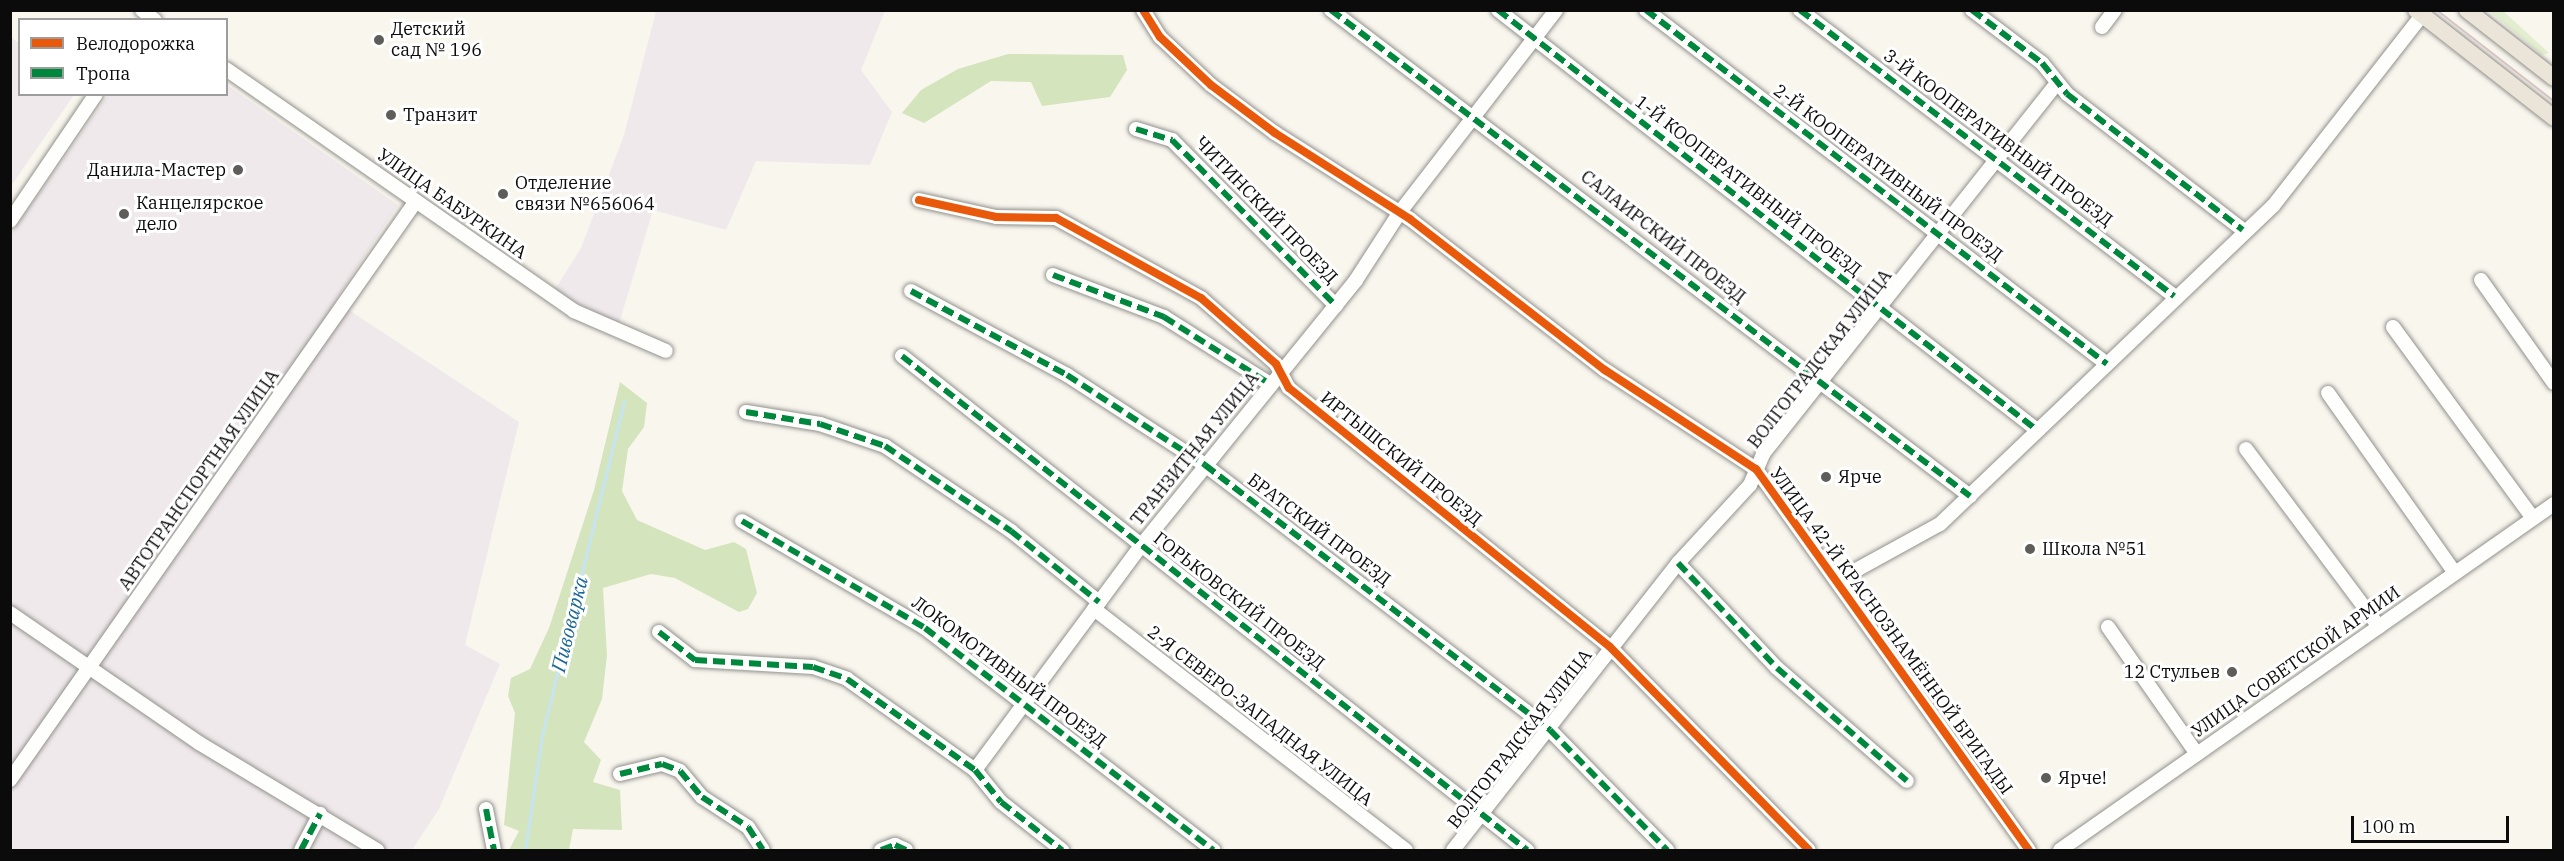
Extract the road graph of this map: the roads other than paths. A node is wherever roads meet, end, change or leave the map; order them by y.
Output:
1 (1143, 10) edge
2 (1331, 10) edge
3 (1498, 10) edge
4 (1556, 10) edge
5 (1646, 10) edge
6 (1800, 10) edge
7 (1972, 10) edge
8 (2115, 10) edge
9 (2467, 10) edge
10 (2419, 13) edge
11 (2102, 27) dead end
12 (1533, 40) junction
13 (228, 70) edge
14 (2550, 73) edge
15 (2057, 83) junction
16 (95, 96) edge
17 (1474, 116) junction
18 (2553, 118) edge
19 (1136, 129) dead end
20 (1996, 161) junction
21 (919, 200) dead end
22 (416, 201) junction
23 (1400, 212) junction
24 (10, 221) edge
25 (2243, 231) junction
26 (1936, 233) junction
27 (1053, 275) dead end
28 (2481, 279) dead end
29 (911, 291) dead end
30 (2174, 296) junction
31 (1336, 306) junction
32 (1879, 310) junction
33 (2393, 327) dead end
34 (666, 351) dead end
35 (902, 356) dead end
36 (2108, 364) junction
37 (1274, 379) junction
38 (1821, 382) junction
39 (2553, 383) edge
40 (2328, 393) dead end
41 (746, 412) dead end
42 (2037, 430) junction
43 (2246, 449) dead end
44 (1205, 465) junction
45 (1756, 469) junction
46 (1970, 496) junction
47 (2553, 504) edge
48 (2533, 518) junction
49 (742, 520) dead end
50 (1140, 547) junction
51 (1678, 563) junction
52 (2455, 573) junction
53 (1838, 580) junction
54 (1096, 605) junction
55 (10, 613) edge
56 (2108, 627) dead end
57 (2379, 627) junction
58 (659, 632) dead end
59 (1610, 647) junction
60 (89, 668) junction
61 (1024, 702) junction
62 (1550, 730) junction
63 (2198, 754) junction
64 (975, 770) junction
65 (620, 774) dead end
66 (10, 780) edge
67 (1907, 781) dead end
68 (486, 809) dead end
69 (1482, 812) junction
70 (320, 814) junction
71 (900, 848) edge
72 (301, 850) edge
73 (377, 850) edge
74 (494, 850) edge
75 (763, 850) edge
76 (881, 850) edge
77 (1062, 850) edge
78 (1213, 850) edge
79 (1406, 850) edge
80 (1454, 850) edge
81 (1527, 850) edge
82 (1667, 850) edge
83 (1809, 850) edge
84 (2029, 850) edge
85 (2060, 850) edge

1 - 23 street, УЛИЦА 42-Й КРАСНОЗНАМЁННОЙ БРИГАДЫ
2 - 17 street, САЛАИРСКИЙ ПРОЕЗД
3 - 12 street, 1-Й КООПЕРАТИВНЫЙ ПРОЕЗД
4 - 12 street, ТРАНЗИТНАЯ УЛИЦА
5 - 26 street, 2-Й КООПЕРАТИВНЫЙ ПРОЕЗД
6 - 20 street, 3-Й КООПЕРАТИВНЫЙ ПРОЕЗД
7 - 15 street
8 - 11 street
9 - 14 main road
10 - 18 main road
10 - 25 street
12 - 17 street, ТРАНЗИТНАЯ УЛИЦА
12 - 32 street, 1-Й КООПЕРАТИВНЫЙ ПРОЕЗД
13 - 22 street, УЛИЦА БАБУРКИНА
15 - 20 street, ВОЛГОГРАДСКАЯ УЛИЦА
15 - 25 street
16 - 24 street
17 - 23 street, ТРАНЗИТНАЯ УЛИЦА
17 - 38 street, САЛАИРСКИЙ ПРОЕЗД
19 - 31 street, ЧИТИНСКИЙ ПРОЕЗД
20 - 26 street, ВОЛГОГРАДСКАЯ УЛИЦА
20 - 30 street, 3-Й КООПЕРАТИВНЫЙ ПРОЕЗД
21 - 37 street, ИРТЫШСКИЙ ПРОЕЗД
22 - 34 street, УЛИЦА БАБУРКИНА
22 - 60 street, АВТОТРАНСПОРТНАЯ УЛИЦА
23 - 31 street, ТРАНЗИТНАЯ УЛИЦА
23 - 45 street, УЛИЦА 42-Й КРАСНОЗНАМЁННОЙ БРИГАДЫ
25 - 30 street
26 - 32 street, ВОЛГОГРАДСКАЯ УЛИЦА
26 - 36 street, 2-Й КООПЕРАТИВНЫЙ ПРОЕЗД
27 - 37 street, ИРТЫШСКИЙ ПРОЕЗД
28 - 39 street
29 - 44 street, БРАТСКИЙ ПРОЕЗД
30 - 36 street
31 - 37 street, ТРАНЗИТНАЯ УЛИЦА
32 - 38 street, ВОЛГОГРАДСКАЯ УЛИЦА
32 - 42 street, 1-Й КООПЕРАТИВНЫЙ ПРОЕЗД
33 - 48 street
35 - 50 street, ГОРЬКОВСКИЙ ПРОЕЗД
36 - 42 street
37 - 44 street, ТРАНЗИТНАЯ УЛИЦА
37 - 59 street, ИРТЫШСКИЙ ПРОЕЗД
38 - 45 street, ВОЛГОГРАДСКАЯ УЛИЦА
38 - 46 street, САЛАИРСКИЙ ПРОЕЗД
40 - 52 street
41 - 54 street, 2-Я СЕВЕРО-ЗАПАДНАЯ УЛИЦА
42 - 46 street
43 - 57 street
44 - 50 street, ТРАНЗИТНАЯ УЛИЦА
44 - 62 street, БРАТСКИЙ ПРОЕЗД
45 - 51 street, ВОЛГОГРАДСКАЯ УЛИЦА
45 - 53 street, УЛИЦА 42-Й КРАСНОЗНАМЁННОЙ БРИГАДЫ
46 - 53 street
47 - 48 street, УЛИЦА СОВЕТСКОЙ АРМИИ
48 - 52 street, УЛИЦА СОВЕТСКОЙ АРМИИ
49 - 61 street, ЛОКОМОТИВНЫЙ ПРОЕЗД
50 - 54 street, ТРАНЗИТНАЯ УЛИЦА
50 - 69 street, ГОРЬКОВСКИЙ ПРОЕЗД
51 - 59 street, ВОЛГОГРАДСКАЯ УЛИЦА
51 - 67 street
52 - 57 street, УЛИЦА СОВЕТСКОЙ АРМИИ
53 - 84 street, УЛИЦА 42-Й КРАСНОЗНАМЁННОЙ БРИГАДЫ
54 - 61 street, ТРАНЗИТНАЯ УЛИЦА
54 - 79 street, 2-Я СЕВЕРО-ЗАПАДНАЯ УЛИЦА
55 - 60 street
56 - 63 street
57 - 63 street, УЛИЦА СОВЕТСКОЙ АРМИИ
58 - 64 street
59 - 62 street, ВОЛГОГРАДСКАЯ УЛИЦА
59 - 83 street, ИРТЫШСКИЙ ПРОЕЗД
60 - 66 street, АВТОТРАНСПОРТНАЯ УЛИЦА
60 - 70 street
61 - 64 street, ТРАНЗИТНАЯ УЛИЦА
61 - 78 street, ЛОКОМОТИВНЫЙ ПРОЕЗД
62 - 69 street, ВОЛГОГРАДСКАЯ УЛИЦА
62 - 82 street, БРАТСКИЙ ПРОЕЗД
63 - 85 street, УЛИЦА СОВЕТСКОЙ АРМИИ
64 - 77 street
65 - 75 street
68 - 74 street
69 - 80 street, ВОЛГОГРАДСКАЯ УЛИЦА
69 - 81 street, ГОРЬКОВСКИЙ ПРОЕЗД
70 - 72 street
70 - 73 street
71 - 76 street

